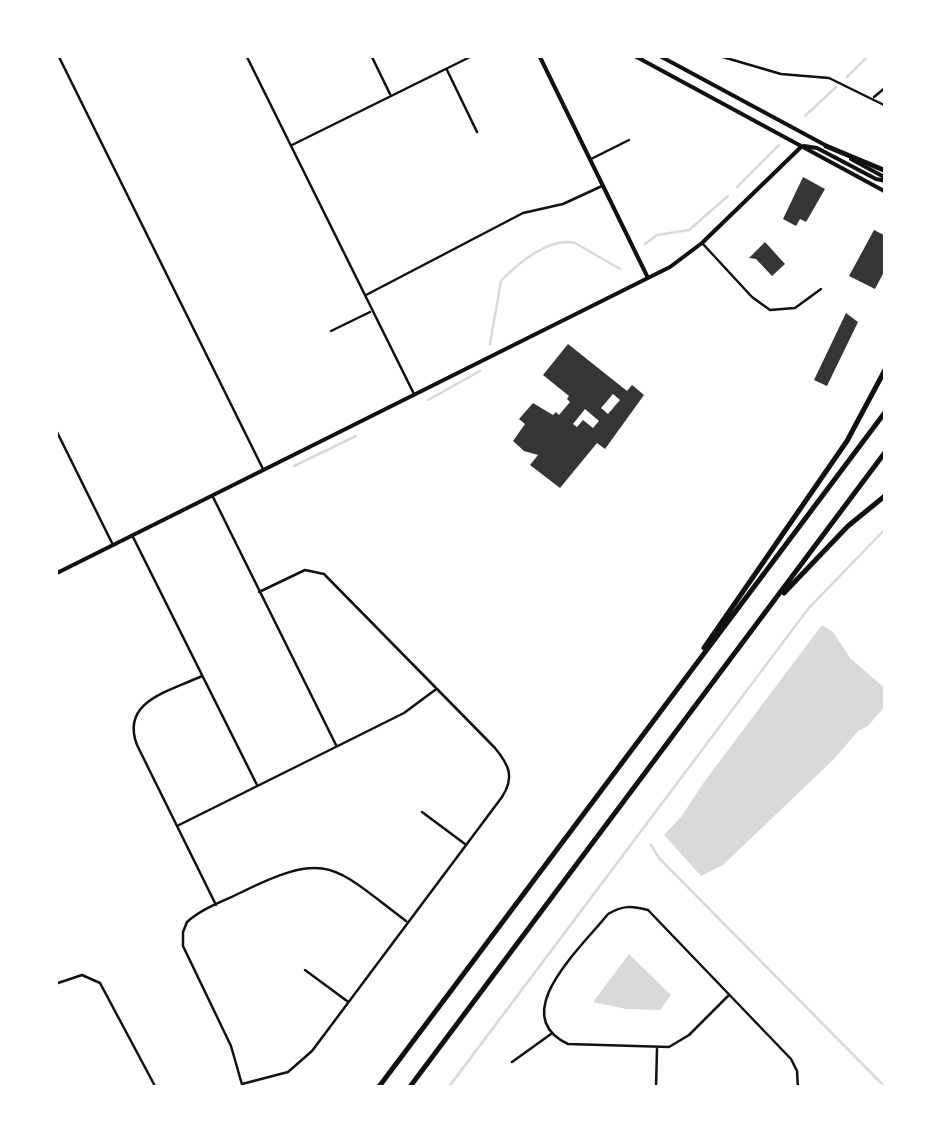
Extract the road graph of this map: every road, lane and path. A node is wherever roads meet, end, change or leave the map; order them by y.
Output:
1 (58, 55) edge
2 (246, 55) edge
3 (371, 55) edge
4 (474, 55) edge
5 (539, 55) edge
6 (649, 55) edge
7 (658, 55) edge
8 (716, 55) edge
9 (636, 56) edge
10 (646, 62) junction
11 (446, 69) junction
12 (886, 86) edge
13 (391, 96) junction
14 (872, 98) junction
15 (886, 106) edge
16 (477, 132) dead end
17 (630, 140) dead end
18 (291, 146) junction
19 (802, 146) junction
20 (826, 146) joint
21 (589, 160) junction
22 (886, 177) edge
23 (602, 186) junction
24 (886, 192) edge
25 (702, 242) junction
26 (648, 278) junction
27 (821, 289) dead end
28 (365, 296) junction
29 (372, 311) junction
30 (330, 331) dead end
31 (886, 368) edge
32 (414, 395) junction
33 (886, 411) edge
34 (55, 428) edge
35 (886, 451) edge
36 (264, 469) junction
37 (212, 496) junction
38 (886, 496) edge
39 (132, 536) junction
40 (113, 546) junction
41 (55, 574) edge
42 (260, 592) junction
43 (777, 598) junction
44 (202, 676) junction
45 (436, 688) junction
46 (672, 696) junction
47 (337, 747) junction
48 (257, 786) junction
49 (422, 812) dead end
50 (177, 826) junction
51 (466, 845) junction
52 (216, 905) junction
53 (408, 923) junction
54 (305, 970) dead end
55 (55, 984) edge
56 (730, 995) junction
57 (349, 1002) junction
58 (551, 1034) junction
59 (658, 1048) junction
60 (512, 1062) dead end
61 (242, 1086) edge
62 (156, 1088) edge
63 (378, 1088) edge
64 (409, 1088) edge
65 (656, 1088) edge
66 (798, 1088) edge

1 - 36 street
2 - 18 street
3 - 13 street
4 - 11 street
5 - 21 street
6 - 10 street
7 - 20 street
8 - 14 street
9 - 10 street
10 - 19 street
11 - 13 street
11 - 16 street
12 - 14 street
13 - 18 street
14 - 15 street
17 - 21 street
18 - 28 street
19 - 22 street
19 - 24 street
19 - 25 street
20 - 22 highway
21 - 23 street
23 - 26 street
23 - 28 street
25 - 26 street
25 - 27 street
26 - 32 street
28 - 29 street
29 - 30 street
29 - 32 street
31 - 46 highway
32 - 36 street
33 - 46 highway
34 - 40 street
35 - 43 highway
36 - 37 street
37 - 39 street
37 - 42 street
38 - 43 highway
39 - 40 street
39 - 44 street
40 - 41 street
42 - 45 street
42 - 47 street
43 - 64 highway
44 - 48 street
44 - 50 street
45 - 47 street
45 - 51 street
46 - 63 highway
47 - 48 street
48 - 50 street
49 - 51 street
50 - 52 street
51 - 53 street
52 - 53 street
52 - 61 street
53 - 57 street
54 - 57 street
55 - 62 street
56 - 58 street
56 - 59 street
56 - 66 street
57 - 61 street
58 - 59 street
58 - 60 street
59 - 65 street

